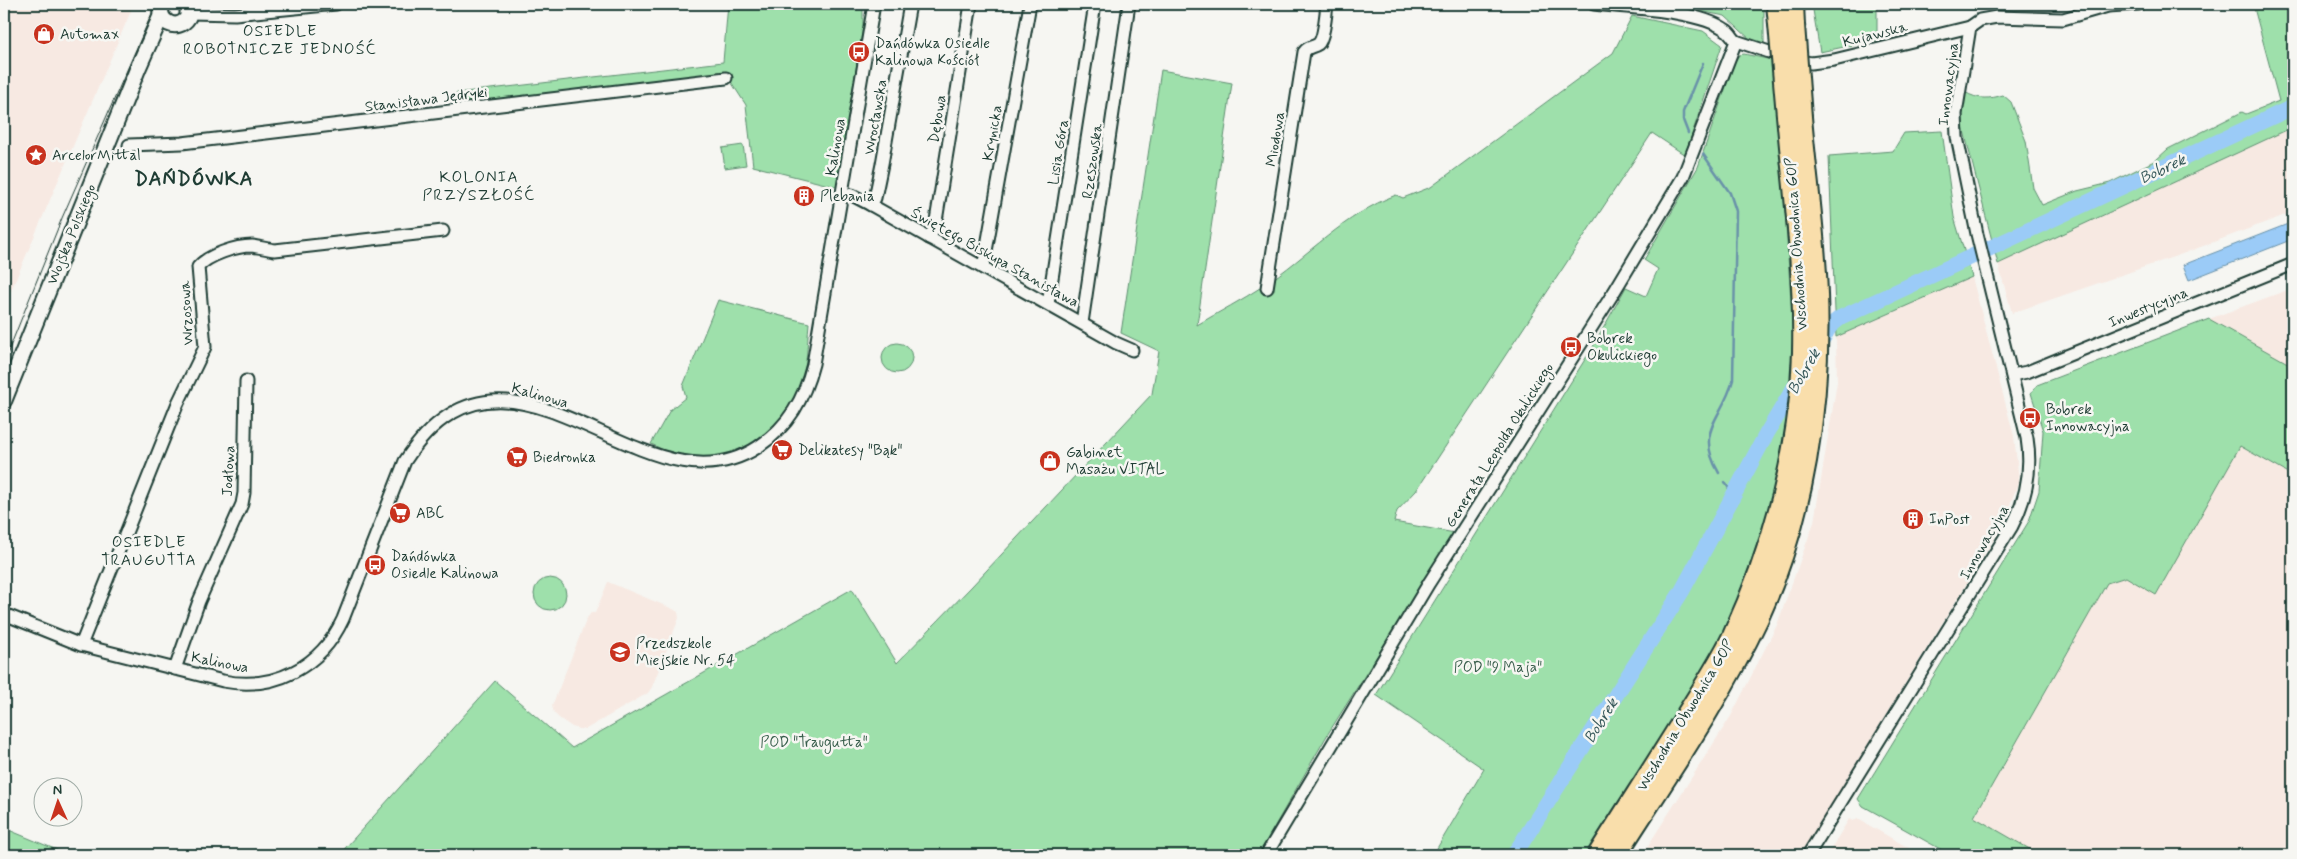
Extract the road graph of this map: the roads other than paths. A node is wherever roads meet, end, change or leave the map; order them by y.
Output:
1 (336, 4) edge
2 (874, 4) edge
3 (910, 4) edge
4 (971, 4) edge
5 (1030, 4) edge
6 (1095, 4) edge
7 (1129, 4) edge
8 (1327, 4) edge
9 (1594, 4) edge
10 (1777, 4) edge
11 (1793, 4) edge
12 (2139, 4) edge
13 (189, 8) edge
14 (165, 15) edge
15 (1787, 25) junction
16 (1970, 27) junction
17 (1736, 41) junction
18 (726, 78) dead end
19 (1794, 116) junction
20 (129, 145) dead end
21 (842, 193) junction
22 (871, 205) junction
23 (444, 231) dead end
24 (929, 238) junction
25 (2293, 264) edge
26 (983, 268) junction
27 (1267, 288) dead end
28 (1048, 304) junction
29 (1082, 323) junction
30 (1132, 350) dead end
31 (2012, 376) junction
32 (246, 381) dead end
33 (4, 400) edge
34 (4, 614) edge
35 (81, 645) junction
36 (174, 669) junction
37 (1266, 855) edge
38 (1598, 855) edge
39 (1616, 855) edge
40 (1808, 855) edge

1 - 13 street
2 - 21 street, Kalinowa
3 - 22 street, Wrocławska
4 - 24 street, Dębowa
5 - 26 street, Krynicka
6 - 28 street, Lisia Góra
7 - 29 street, Rzeszowska
8 - 27 street, Miodowa
9 - 17 street
10 - 15 highway, Wschodnia Obwodnica GOP
11 - 15 highway, Wschodnia Obwodnica GOP
12 - 16 street, Kujawska
13 - 14 main road
14 - 33 main road, Wojska Polskiego
15 - 19 highway, Wschodnia Obwodnica GOP, bridge
16 - 17 street, Kujawska
16 - 31 street, Innowacyjna
17 - 37 street, Generała Leopolda Okulickiego
18 - 20 street, Stanisława Jędryki
19 - 38 highway, Wschodnia Obwodnica GOP
19 - 39 highway, Wschodnia Obwodnica GOP
21 - 22 street, Świętego Biskupa Stanisława
21 - 36 street, Kalinowa
22 - 24 street, Świętego Biskupa Stanisława
23 - 35 street, Wrzosowa
24 - 26 street, Świętego Biskupa Stanisława
25 - 31 street, Inwestycyjna
26 - 28 street, Świętego Biskupa Stanisława
28 - 29 street, Świętego Biskupa Stanisława
29 - 30 street, Świętego Biskupa Stanisława
31 - 40 street, Innowacyjna
32 - 36 street, Jodłowa
34 - 35 street, Kalinowa
35 - 36 street, Kalinowa

